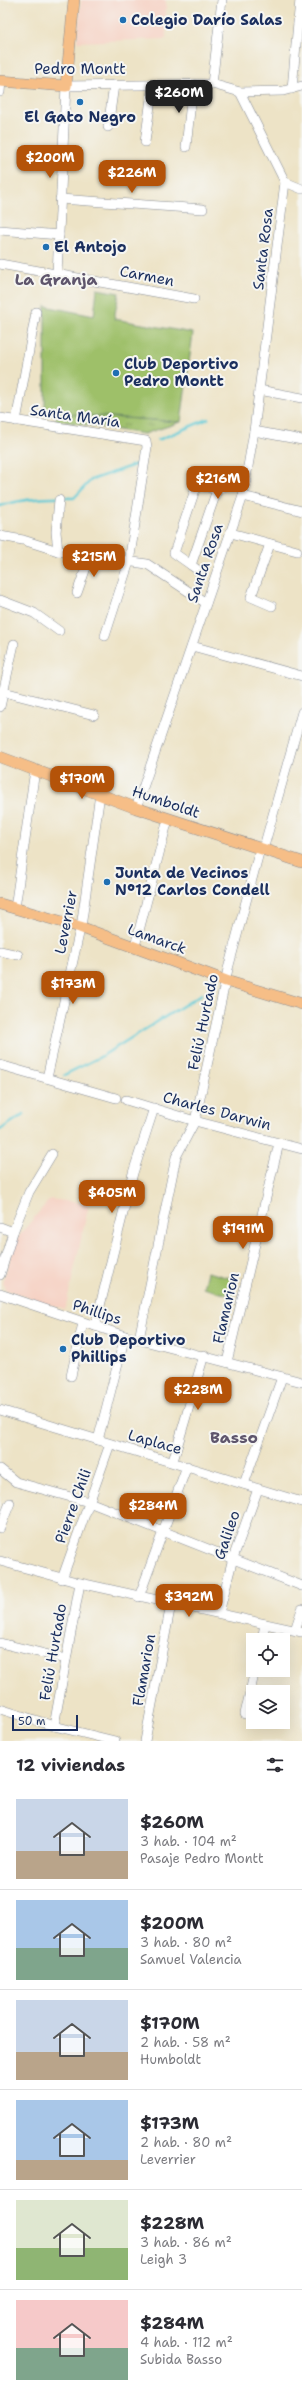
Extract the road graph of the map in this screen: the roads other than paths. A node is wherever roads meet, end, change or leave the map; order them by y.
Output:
1 (74, 0) edge
2 (222, 0) edge
3 (300, 0) edge
4 (153, 84) junction
5 (193, 84) junction
6 (212, 84) junction
7 (0, 85) edge
8 (114, 85) junction
9 (66, 86) junction
10 (302, 86) edge
11 (292, 89) junction
12 (240, 92) junction
13 (108, 127) dead end
14 (145, 142) dead end
15 (186, 147) dead end
16 (285, 182) junction
17 (302, 189) edge
18 (60, 199) junction
19 (203, 209) dead end
20 (0, 230) edge
21 (59, 235) junction
22 (0, 264) edge
23 (57, 274) junction
24 (194, 299) dead end
25 (36, 312) dead end
26 (259, 390) junction
27 (302, 398) edge
28 (0, 418) edge
29 (16, 422) junction
30 (254, 431) junction
31 (302, 440) edge
32 (247, 481) junction
33 (217, 490) junction
34 (243, 496) junction
35 (59, 500) dead end
36 (302, 511) edge
37 (231, 533) junction
38 (0, 536) edge
39 (270, 544) junction
40 (58, 551) junction
41 (297, 551) dead end
42 (90, 556) junction
43 (129, 562) junction
44 (191, 565) junction
45 (199, 571) dead end
46 (77, 593) dead end
47 (0, 600) edge
48 (206, 603) junction
49 (272, 606) dead end
50 (59, 631) dead end
51 (105, 636) dead end
52 (14, 644) dead end
53 (192, 646) junction
54 (302, 676) edge
55 (2, 691) edge
56 (0, 707) edge
57 (302, 712) edge
58 (94, 715) dead end
59 (0, 757) edge
60 (36, 770) junction
61 (100, 794) junction
62 (136, 808) junction
63 (168, 819) junction
64 (260, 849) junction
65 (302, 862) edge
66 (0, 904) edge
67 (15, 908) junction
68 (80, 927) junction
69 (135, 946) junction
70 (0, 951) edge
71 (18, 955) dead end
72 (226, 981) junction
73 (302, 1004) edge
74 (0, 1065) edge
75 (47, 1078) junction
76 (116, 1098) dead end
77 (126, 1100) dead end
78 (154, 1108) junction
79 (195, 1121) junction
80 (279, 1143) junction
81 (302, 1149) edge
82 (52, 1154) dead end
83 (0, 1227) edge
84 (13, 1232) junction
85 (0, 1275) edge
86 (0, 1294) edge
87 (83, 1323) junction
88 (95, 1326) junction
89 (125, 1336) junction
90 (139, 1339) junction
91 (204, 1355) junction
92 (227, 1362) junction
93 (71, 1376) dead end
94 (282, 1377) junction
95 (302, 1382) edge
96 (0, 1410) edge
97 (98, 1440) junction
98 (110, 1444) junction
99 (173, 1461) junction
100 (187, 1466) junction
101 (0, 1469) edge
102 (244, 1484) junction
103 (258, 1489) junction
104 (89, 1502) junction
105 (302, 1502) edge
106 (10, 1503) dead end
107 (0, 1528) edge
108 (162, 1530) junction
109 (233, 1558) junction
110 (0, 1561) edge
111 (62, 1579) junction
112 (80, 1583) junction
113 (302, 1586) edge
114 (139, 1597) junction
115 (171, 1604) junction
116 (302, 1610) edge
117 (219, 1613) junction
118 (265, 1624) junction
119 (298, 1631) edge
120 (263, 1633) edge
121 (0, 1643) edge
122 (66, 1659) junction
123 (253, 1677) edge
124 (0, 1709) edge
125 (245, 1714) dead end
126 (54, 1726) junction
127 (115, 1741) edge
128 (146, 1741) edge

1 - 9 main road
2 - 6 street
3 - 11 street
4 - 5 street, Pedro Montt
4 - 8 street, Pedro Montt
4 - 14 street
5 - 6 street, Pedro Montt
5 - 15 street
6 - 12 street, Pedro Montt
7 - 9 main road, Pedro Montt
8 - 9 street, Pedro Montt
8 - 13 street
9 - 18 street
10 - 11 street, Pedro Montt
11 - 12 street, Pedro Montt
12 - 16 street
16 - 17 street
16 - 26 street, Santa Rosa
18 - 19 street
18 - 21 street
20 - 21 street
21 - 23 street
22 - 23 street, Carmen
23 - 24 street, Carmen
25 - 29 street
26 - 27 street
26 - 30 street, Santa Rosa
28 - 29 street, Santa María
29 - 43 street, Santa María
30 - 31 street
30 - 32 street, Santa Rosa
32 - 33 street
32 - 34 street, Santa Rosa
33 - 44 street
33 - 44 street
34 - 36 street
34 - 37 street, Santa Rosa
35 - 40 street
37 - 39 street
37 - 48 street, Santa Rosa
38 - 40 street
39 - 41 street
39 - 49 street
40 - 42 street
42 - 43 street
42 - 46 street
43 - 48 street
43 - 51 street
44 - 45 street
47 - 50 street
48 - 53 street, Santa Rosa
52 - 55 street
53 - 54 street
53 - 62 street, Santa Rosa
55 - 56 street
55 - 58 street
57 - 64 street, Feliú Hurtado
59 - 60 main road, Humboldt
60 - 61 main road, Humboldt
60 - 67 street
61 - 62 main road, Humboldt
61 - 68 street, Leverrier
62 - 63 main road, Humboldt
63 - 64 main road, Humboldt
63 - 69 street
64 - 65 main road, Humboldt
64 - 72 street, Feliú Hurtado
66 - 67 main road, Lamarck
67 - 68 main road, Lamarck
68 - 69 main road, Lamarck
68 - 75 street, Leverrier
69 - 72 main road, Lamarck
70 - 71 street
72 - 73 main road, Lamarck
72 - 79 street, Feliú Hurtado
74 - 75 street
75 - 76 street
77 - 78 street, Charles Darwin
78 - 79 street, Charles Darwin
78 - 88 street
79 - 80 street, Charles Darwin
79 - 90 street, Feliú Hurtado
80 - 81 street, Charles Darwin
80 - 92 street, Flamarion
82 - 84 street
83 - 84 street
84 - 85 street
86 - 87 street, Phillips
87 - 88 street, Phillips
87 - 93 street
88 - 89 street, Phillips
89 - 90 street, Phillips
89 - 97 street
90 - 91 street, Phillips
91 - 92 street, Phillips
91 - 99 street
92 - 94 street, Phillips
94 - 95 street, Phillips
94 - 102 street
96 - 97 street, Laplace
97 - 98 street, Laplace
98 - 99 street, Laplace
98 - 104 street, Pierre Chili
99 - 100 street, Laplace
100 - 102 street, Laplace
100 - 108 street
101 - 104 street
102 - 103 street, Laplace
103 - 105 street, Laplace
103 - 109 street, Galileo
104 - 108 street
104 - 111 street, Pierre Chili
106 - 107 street
108 - 109 street
108 - 114 street
109 - 113 street
109 - 117 street, Galileo
110 - 111 street
111 - 112 street
112 - 114 street
112 - 122 street, Feliú Hurtado
114 - 115 street
115 - 117 street
115 - 128 street, Flamarion
116 - 119 street
117 - 118 street
118 - 119 street
118 - 120 street
121 - 122 street
122 - 126 street, Feliú Hurtado
123 - 125 street
124 - 126 street
126 - 127 street

